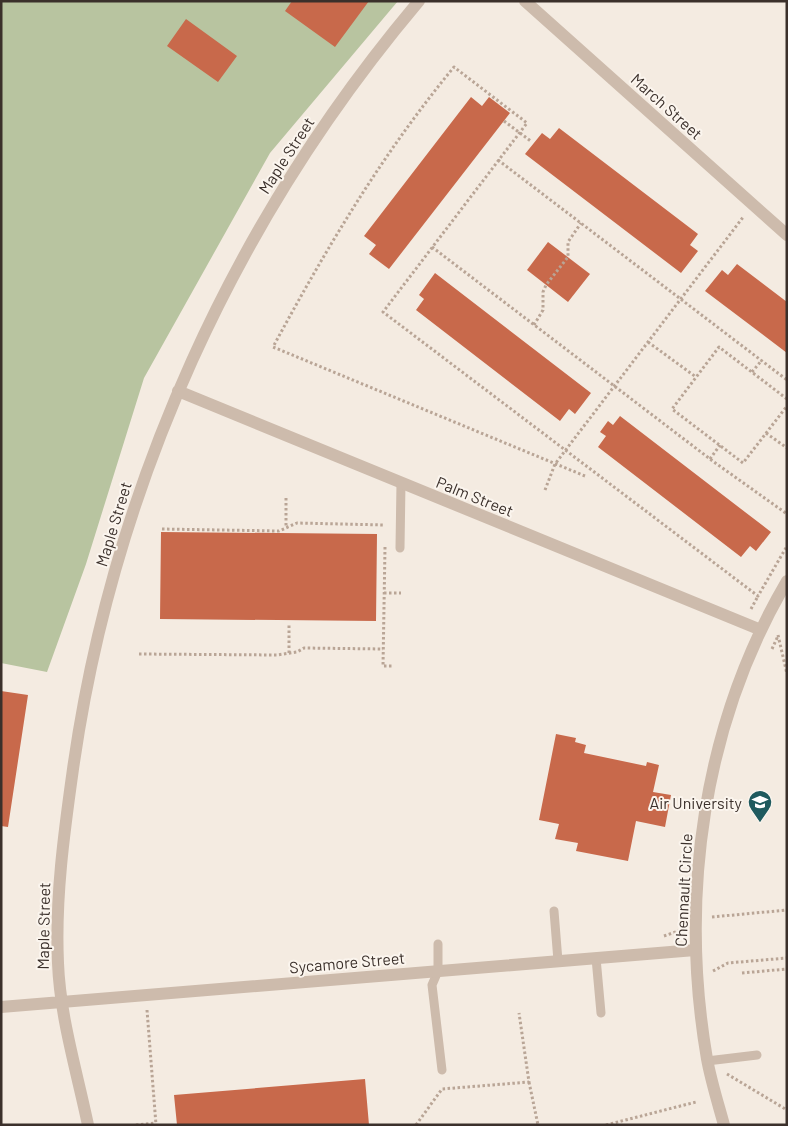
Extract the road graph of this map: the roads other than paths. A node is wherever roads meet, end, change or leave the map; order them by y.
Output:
1 (419, 1) edge
2 (525, 1) edge
3 (787, 235) edge
4 (178, 390) junction
5 (401, 483) junction
6 (400, 548) dead end
7 (787, 581) edge
8 (761, 630) junction
9 (554, 911) dead end
10 (438, 944) dead end
11 (695, 950) junction
12 (596, 958) junction
13 (558, 961) junction
14 (438, 971) junction
15 (62, 1002) junction
16 (1, 1007) edge
17 (601, 1013) dead end
18 (757, 1055) dead end
19 (707, 1061) junction
20 (442, 1070) dead end
21 (88, 1125) edge
22 (724, 1125) edge

1 - 4 street, Maple Street
2 - 3 street, March Street
4 - 5 street, Palm Street
4 - 15 street, Maple Street
5 - 6 lane
5 - 8 street, Palm Street
7 - 8 street, Chennault Circle
8 - 11 street, Chennault Circle
9 - 13 lane
10 - 14 lane
11 - 12 street, Sycamore Street
11 - 19 street, Chennault Circle
12 - 13 street, Sycamore Street
12 - 17 lane
13 - 14 street, Sycamore Street
14 - 15 street, Sycamore Street
14 - 20 lane
15 - 16 street, Sycamore Street
15 - 21 street, Maple Street
18 - 19 lane
19 - 22 street, Chennault Circle

